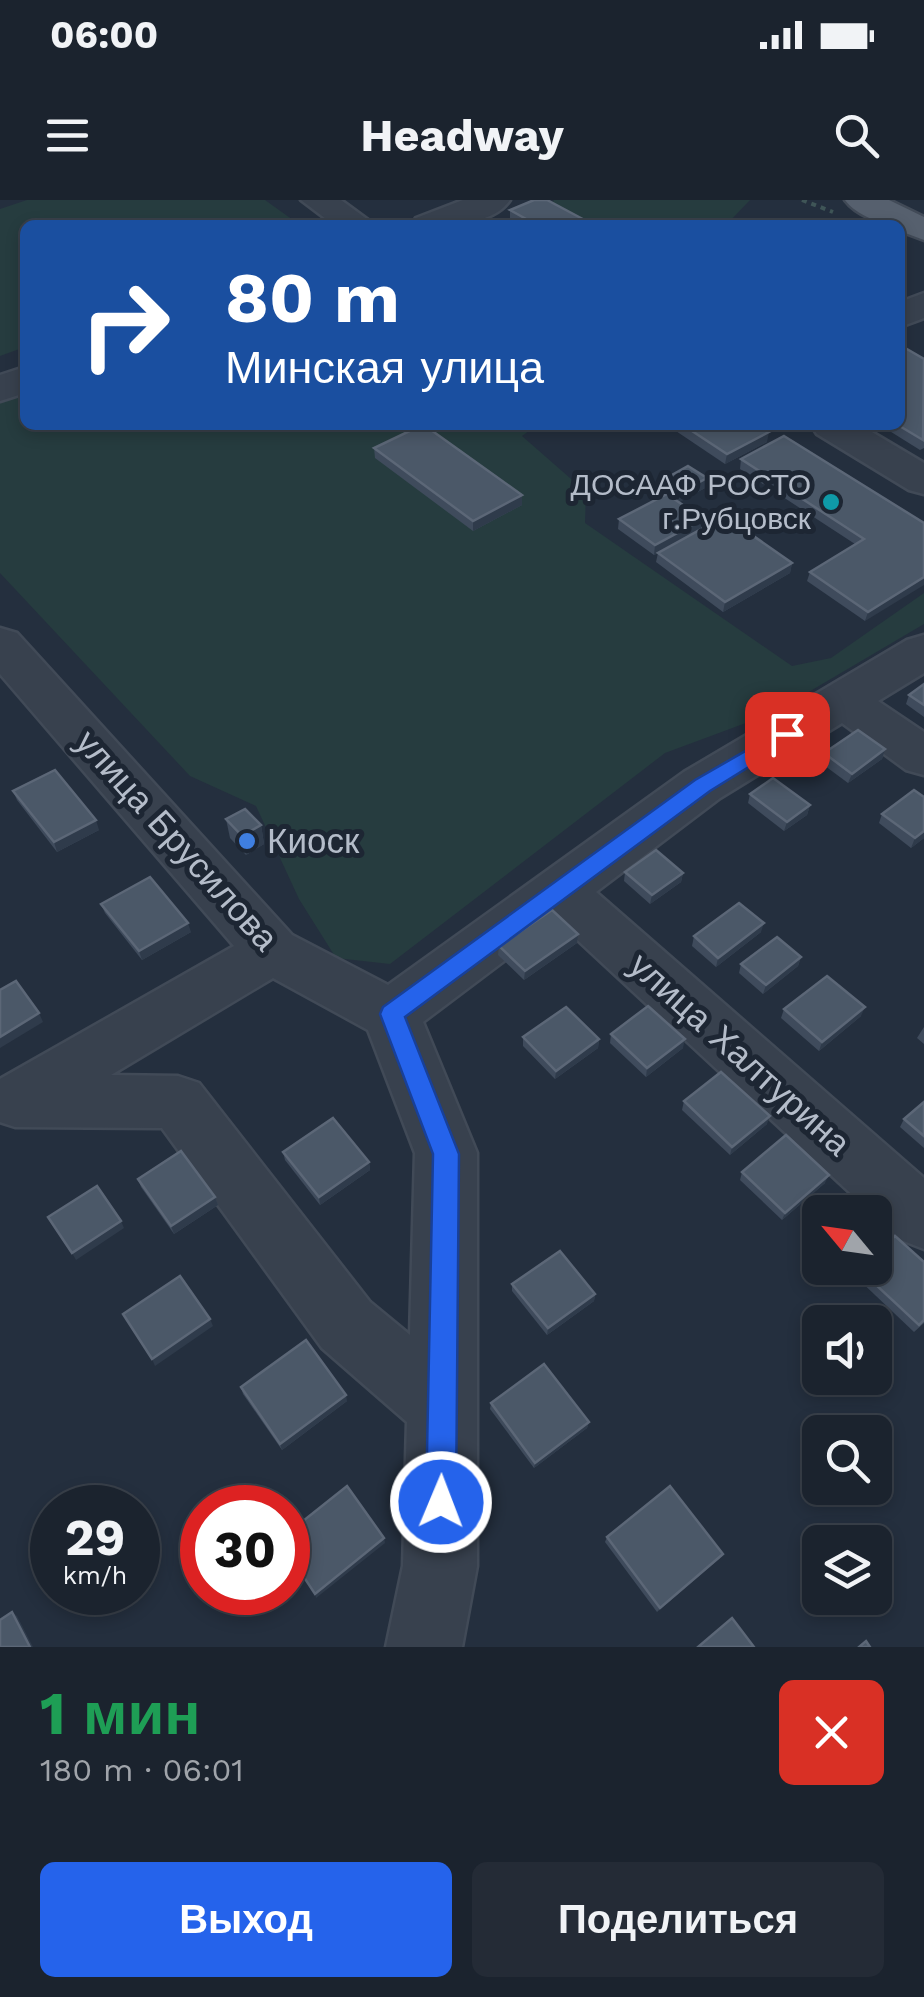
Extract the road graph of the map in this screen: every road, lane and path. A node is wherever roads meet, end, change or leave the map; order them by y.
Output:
1 (318, 200) edge
2 (493, 200) edge
3 (862, 200) edge
4 (350, 220) edge
5 (441, 220) edge
6 (903, 220) edge
7 (839, 430) edge
8 (924, 480) edge
9 (0, 644) edge
10 (924, 651) edge
11 (843, 700) junction
12 (924, 758) edge
13 (557, 890) junction
14 (272, 951) junction
15 (392, 1014) junction
16 (7, 1106) edge
17 (924, 1219) edge
18 (442, 1406) junction
19 (424, 1647) edge

1 - 4 street
2 - 5 street
3 - 6 main road
7 - 8 street
9 - 14 street, улица Брусилова
10 - 11 street
11 - 12 street
11 - 13 street
13 - 15 street
13 - 17 street, улица Халтурина
14 - 15 street, улица Брусилова
14 - 16 street
15 - 18 street
16 - 18 street
18 - 19 street

